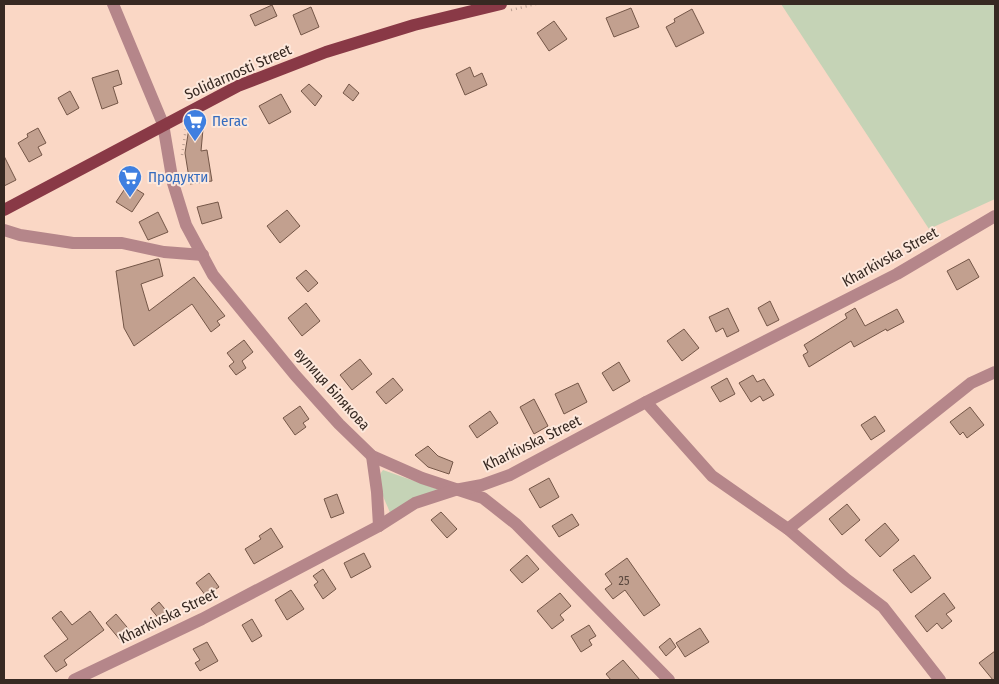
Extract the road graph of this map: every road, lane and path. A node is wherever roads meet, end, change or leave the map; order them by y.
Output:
1 (113, 4) edge
2 (536, 4) edge
3 (505, 7) edge
4 (163, 124) junction
5 (186, 128) dead end
6 (181, 159) dead end
7 (4, 210) edge
8 (995, 216) edge
9 (4, 230) edge
10 (203, 255) junction
11 (995, 372) edge
12 (646, 402) junction
13 (372, 456) junction
14 (455, 490) junction
15 (379, 526) junction
16 (788, 529) junction
17 (74, 680) edge
18 (669, 680) edge
19 (940, 680) edge

1 - 4 street, вулиця Білякова
2 - 3 path
3 - 4 main road, Solidarnosti Street
4 - 7 main road, Solidarnosti Street
4 - 10 street, вулиця Білякова
5 - 6 path
8 - 12 street, Kharkivska Street
9 - 10 street
10 - 13 street, вулиця Білякова
11 - 16 street
12 - 14 street, Kharkivska Street
12 - 16 street
13 - 14 street, вулиця Білякова
13 - 15 street
14 - 15 street, Kharkivska Street
14 - 18 street, вулиця Білякова
15 - 17 street, Kharkivska Street
16 - 19 street

